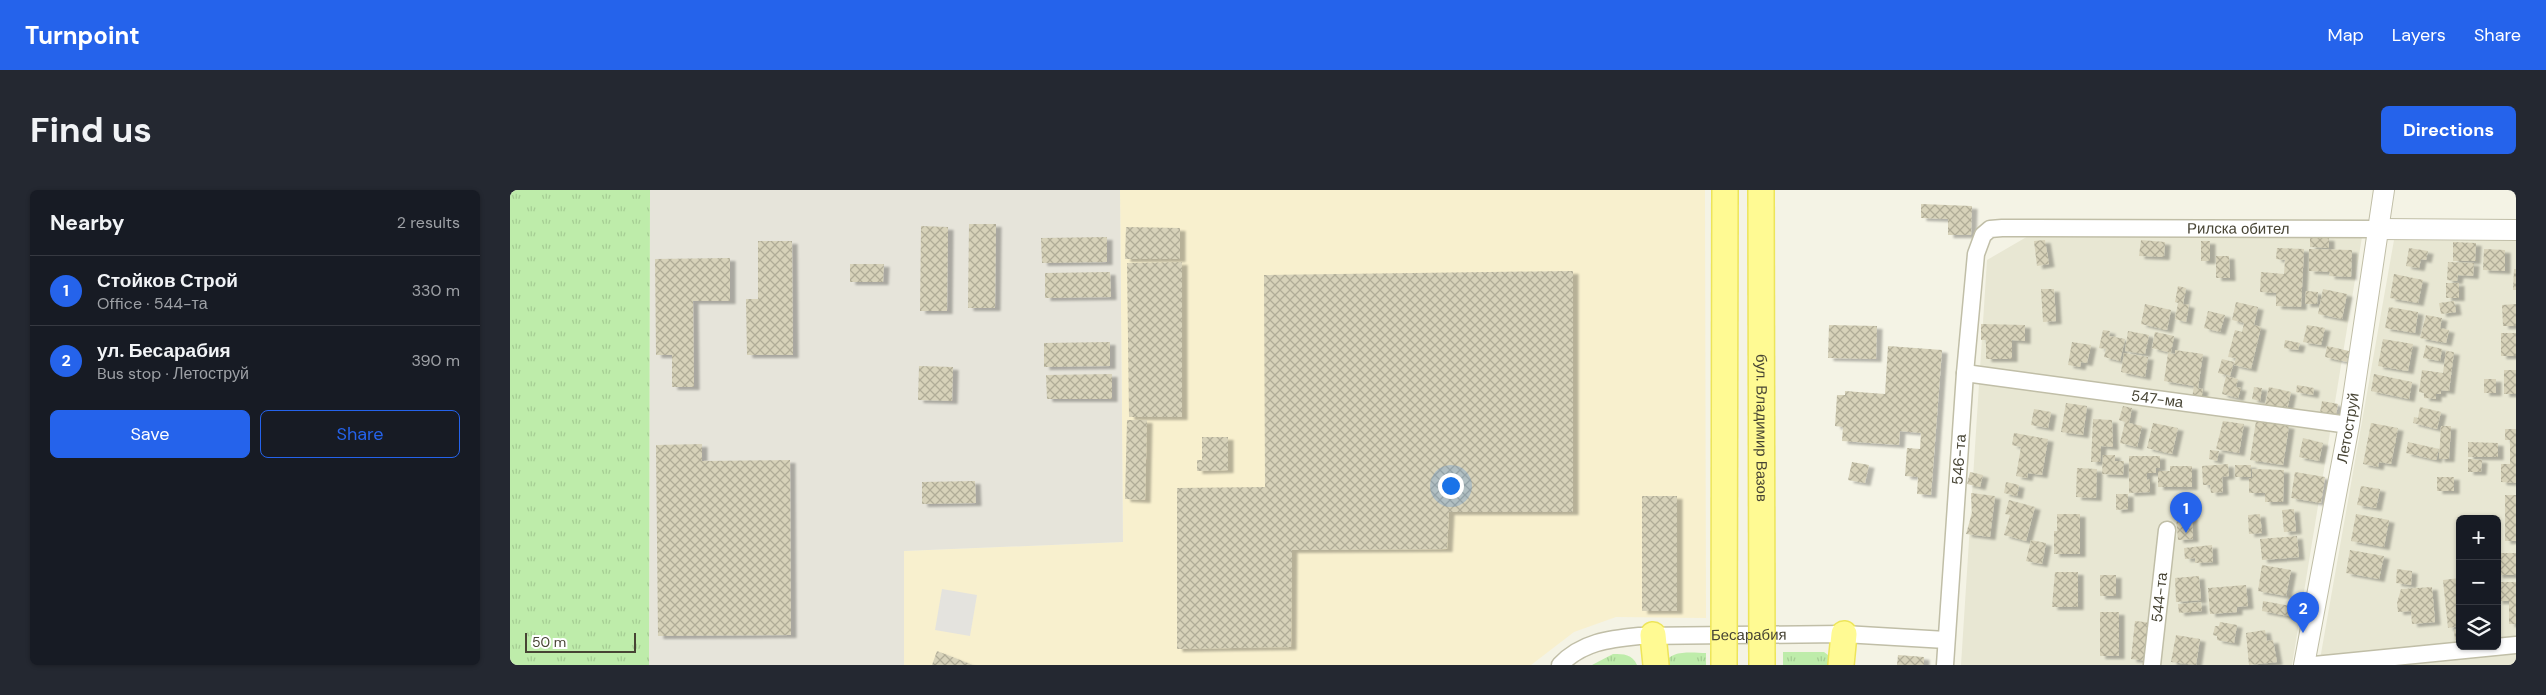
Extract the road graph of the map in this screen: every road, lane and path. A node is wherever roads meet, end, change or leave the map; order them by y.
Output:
1 (1725, 190) edge
2 (1761, 190) edge
3 (2384, 190) edge
4 (2378, 229) junction
5 (2516, 230) edge
6 (1976, 254) joint
7 (1965, 373) junction
8 (2349, 426) junction
9 (2167, 530) dead end
10 (1844, 634) junction
11 (1653, 635) junction
12 (1946, 640) junction
13 (2516, 645) edge
14 (2413, 660) edge
15 (1560, 665) edge
16 (1656, 665) edge
17 (1724, 665) edge
18 (1762, 665) edge
19 (1841, 665) edge
20 (1945, 665) edge
21 (2152, 665) edge
22 (2304, 665) edge
23 (2314, 665) edge

1 - 17 main road, bridge
2 - 18 main road, бул. Владимир Вазов, bridge
3 - 4 street, Летоструй
4 - 5 street, Рилска обител
4 - 6 street, Рилска обител
4 - 8 street, Летоструй
6 - 7 street, 546-та
7 - 8 street, 547-ма
7 - 12 street, 546-та
8 - 22 street, Летоструй
9 - 21 street, 544-та
10 - 11 street, Бесарабия
10 - 12 street, Бесарабия
10 - 19 main road
11 - 15 street, Бесарабия
11 - 16 main road
12 - 20 street, 546-та
13 - 14 street
14 - 23 street

